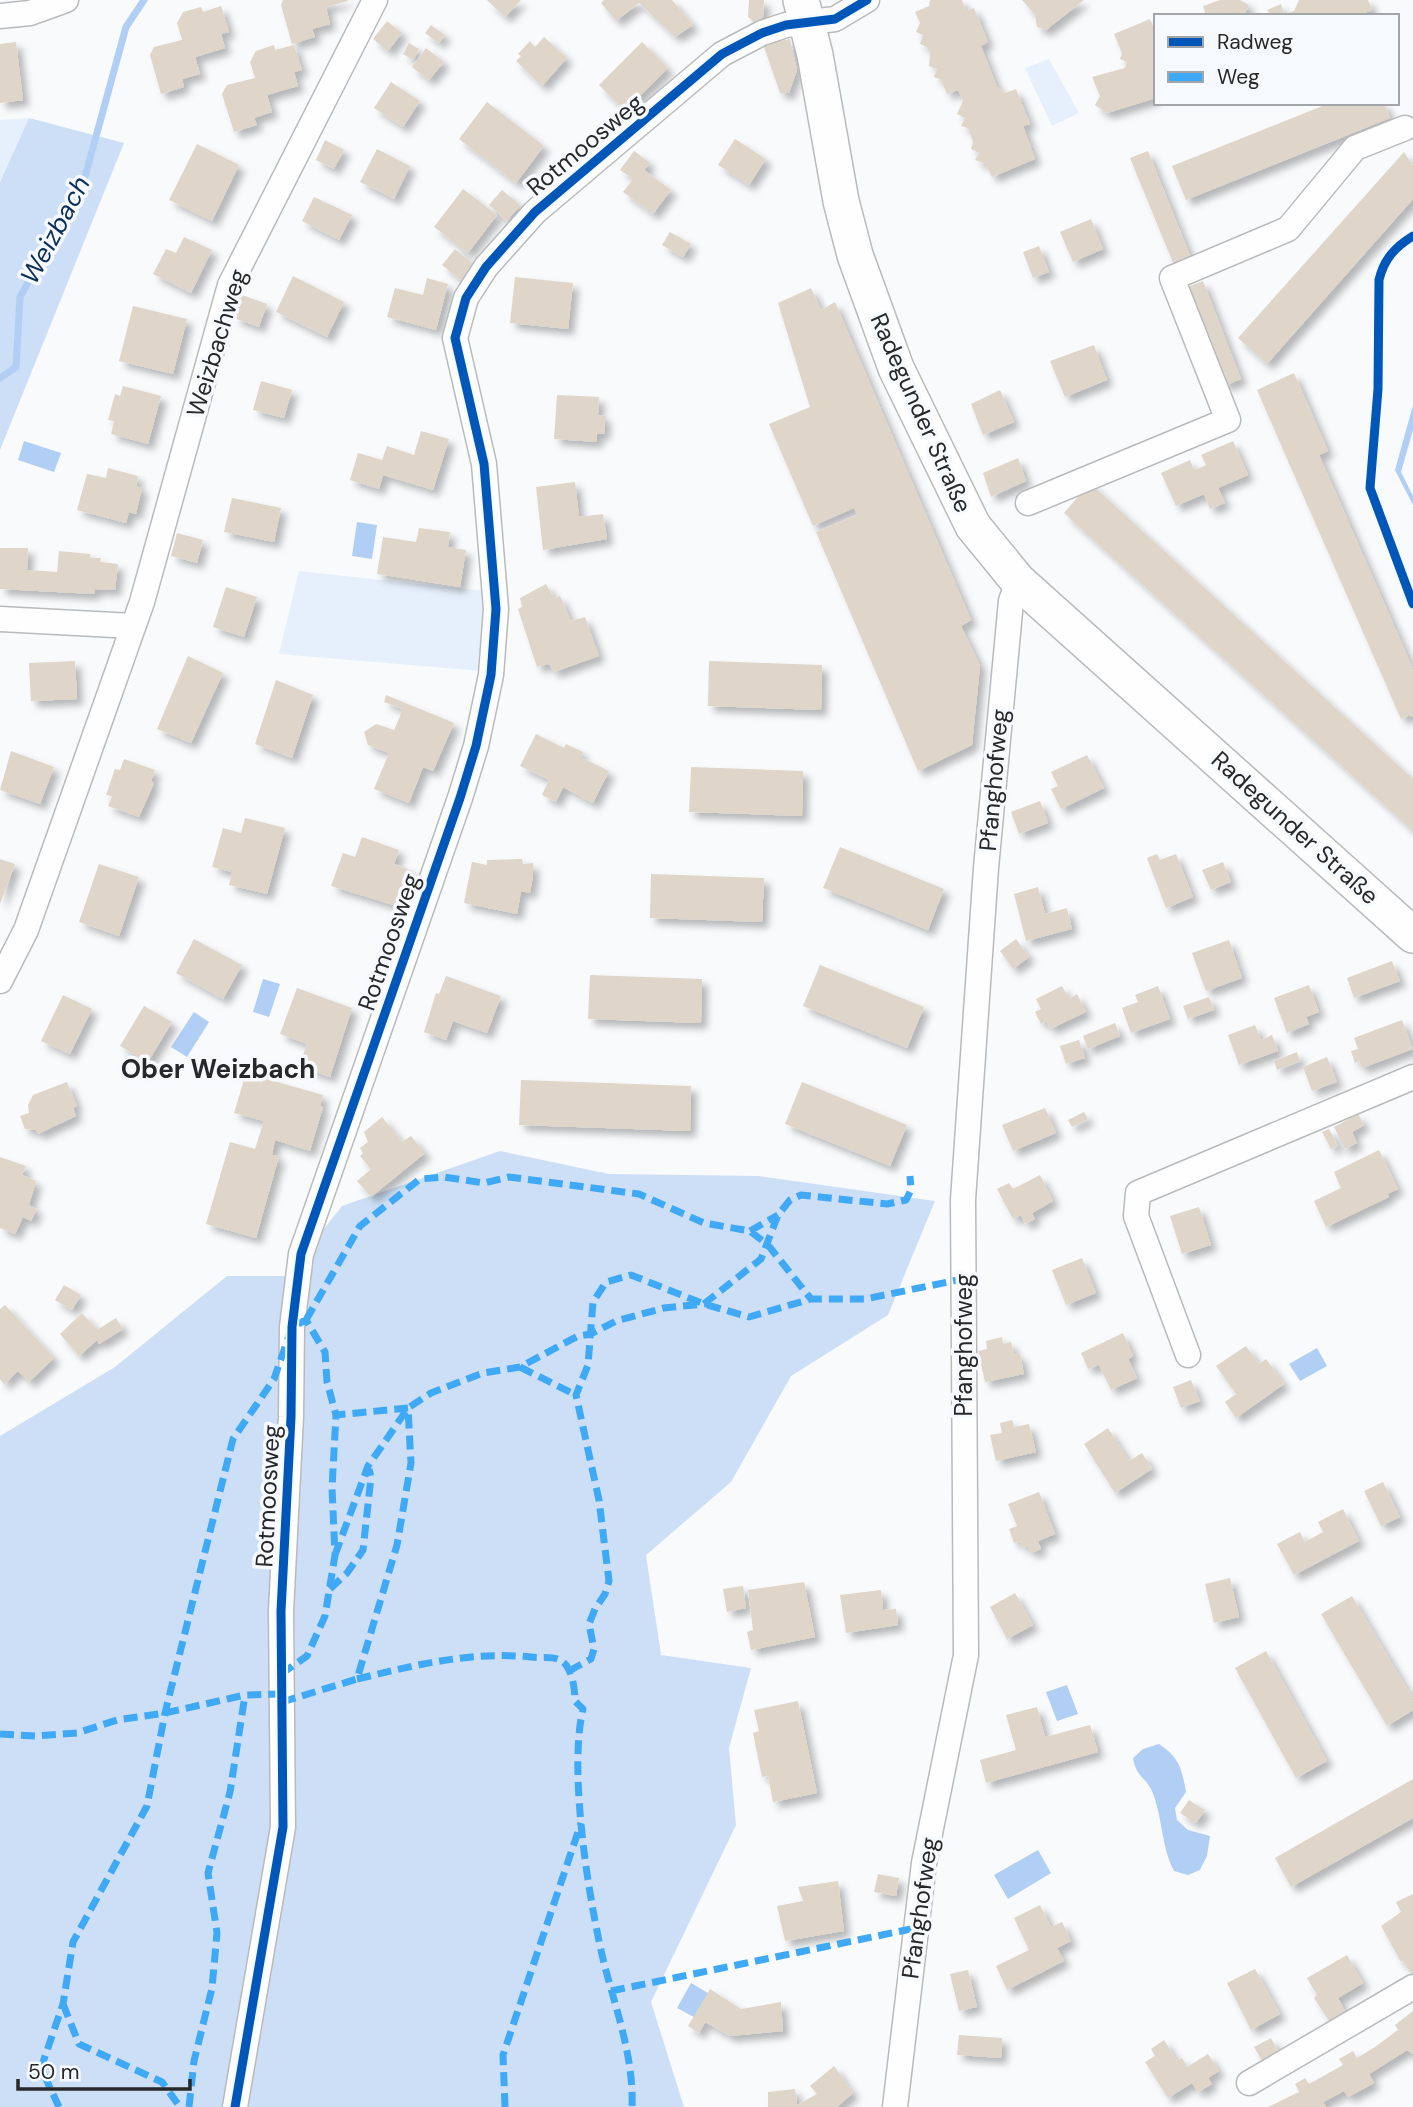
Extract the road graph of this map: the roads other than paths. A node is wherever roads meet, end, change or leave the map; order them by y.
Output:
1 (66, 0) edge
2 (375, 0) edge
3 (867, 0) edge
4 (803, 10) edge
5 (0, 16) edge
6 (1405, 128) dead end
7 (1028, 503) dead end
8 (1018, 581) junction
9 (0, 619) edge
10 (133, 626) junction
11 (1413, 935) edge
12 (0, 981) edge
13 (1413, 1077) edge
14 (1188, 1355) dead end
15 (1413, 1987) edge
16 (1250, 2083) dead end
17 (235, 2107) edge
18 (895, 2107) edge

1 - 5 street
2 - 10 street, Weizbachweg
3 - 4 street, Rotmoosweg
4 - 8 main road, Radegunder Straße
4 - 17 street, Rotmoosweg
6 - 7 street
8 - 11 main road, Radegunder Straße
8 - 18 street, Pfanghofweg
9 - 10 street
10 - 12 street, Weizbachweg
13 - 14 street
15 - 16 street

